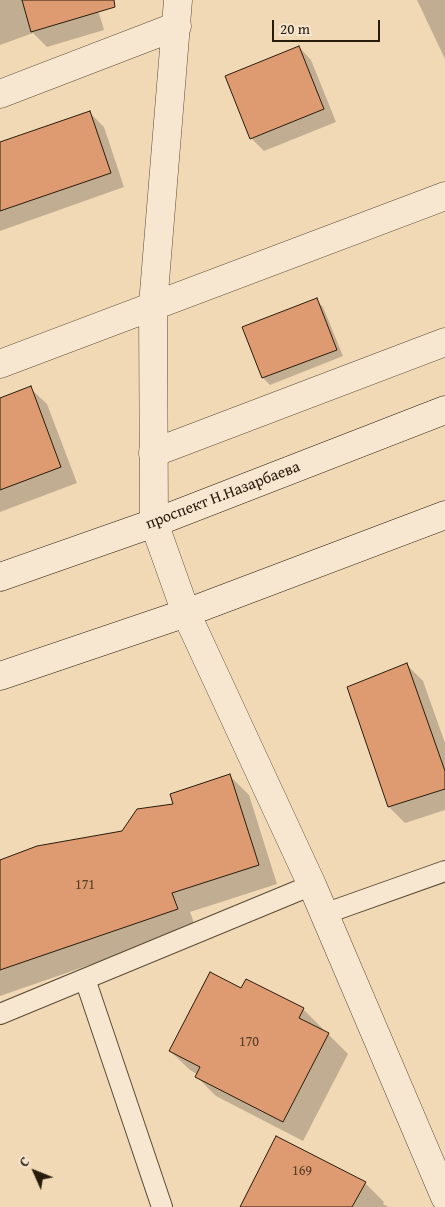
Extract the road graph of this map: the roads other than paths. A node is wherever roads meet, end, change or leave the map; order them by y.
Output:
1 (178, 13) edge
2 (0, 94) edge
3 (445, 196) edge
4 (153, 305) junction
5 (445, 342) edge
6 (0, 364) edge
7 (445, 410) edge
8 (153, 453) junction
9 (445, 515) edge
10 (154, 524) junction
11 (0, 577) edge
12 (186, 613) junction
13 (0, 676) edge
14 (445, 871) edge
15 (312, 884) junction
16 (324, 914) junction
17 (85, 979) junction
18 (0, 1014) edge
19 (445, 1197) edge
20 (162, 1207) edge

1 - 2 street
1 - 4 street
3 - 4 street
4 - 6 street
4 - 8 street
5 - 8 street
7 - 10 street, проспект Н.Назарбаева
8 - 10 street
9 - 12 street
10 - 11 street, проспект Н.Назарбаева
10 - 12 street
12 - 13 street
12 - 15 street
14 - 16 lane
15 - 16 street
15 - 17 lane
16 - 19 street
17 - 18 lane
17 - 20 lane

